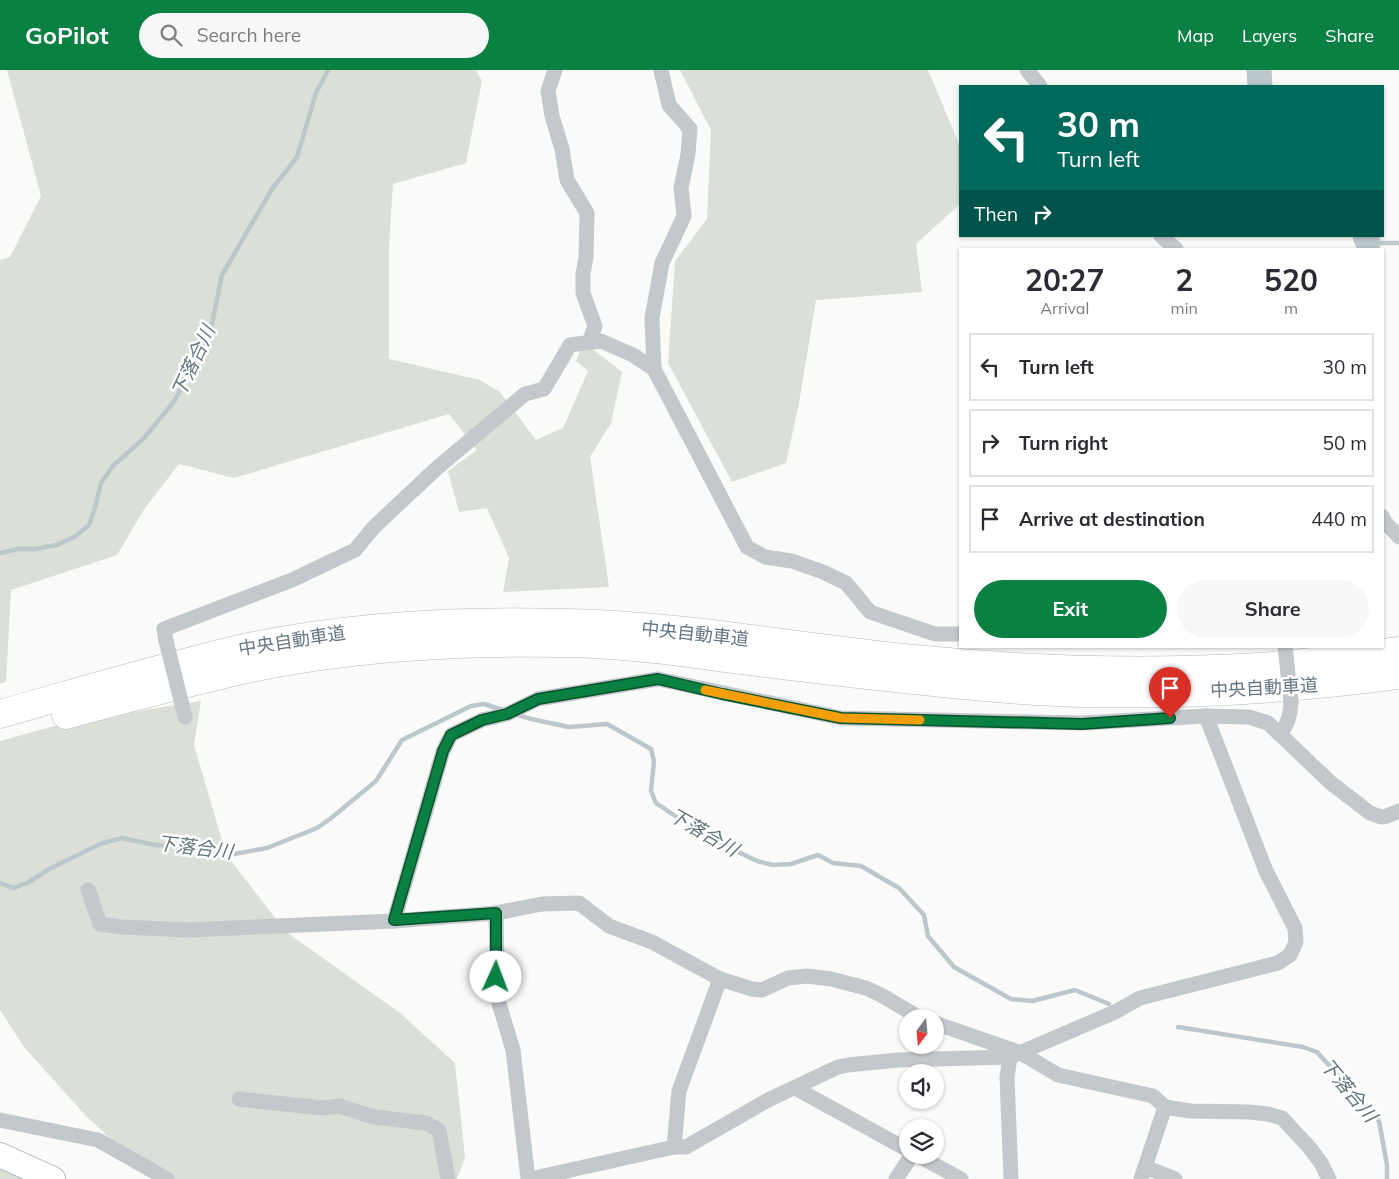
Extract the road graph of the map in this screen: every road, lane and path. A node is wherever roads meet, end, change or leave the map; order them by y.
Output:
1 (555, 70) edge
2 (661, 70) edge
3 (1027, 70) edge
4 (1039, 85) edge
5 (1162, 237) edge
6 (1175, 248) edge
7 (589, 343) junction
8 (654, 369) junction
9 (1384, 520) edge
10 (1399, 537) edge
11 (959, 634) edge
12 (1285, 648) edge
13 (1399, 651) edge
14 (1399, 675) edge
15 (0, 714) edge
16 (185, 716) dead end
17 (1206, 716) junction
18 (0, 732) edge
19 (1279, 734) junction
20 (1399, 811) edge
21 (88, 890) dead end
22 (496, 913) junction
23 (394, 920) junction
24 (720, 979) junction
25 (904, 1009) edge
26 (944, 1027) edge
27 (1015, 1055) junction
28 (795, 1088) junction
29 (239, 1099) dead end
30 (1165, 1108) junction
31 (0, 1120) edge
32 (899, 1145) edge
33 (674, 1147) junction
34 (0, 1155) edge
35 (906, 1164) edge
36 (934, 1164) edge
37 (1143, 1173) edge
38 (585, 1174) edge
39 (53, 1179) edge
40 (168, 1179) edge
41 (448, 1179) edge
42 (529, 1179) edge
43 (896, 1179) edge
44 (961, 1179) edge
45 (1011, 1179) edge
46 (1175, 1179) edge
47 (1329, 1179) edge

1 - 7 street
2 - 8 street
3 - 4 street
5 - 6 street
7 - 8 street
7 - 16 street, bridge
8 - 11 street
9 - 10 street
12 - 19 street, bridge
13 - 15 highway, 中央自動車道
14 - 18 highway, 中央自動車道
17 - 19 street
17 - 23 street
17 - 27 street
19 - 20 street
21 - 23 street
22 - 23 street
22 - 24 street
22 - 42 street
24 - 25 street
24 - 33 street
26 - 27 street
27 - 28 street
27 - 30 street
27 - 45 street
28 - 32 street
28 - 33 street
29 - 41 street
30 - 37 street
30 - 47 street
31 - 40 street
33 - 38 street
34 - 39 main road
35 - 43 street
36 - 44 street
37 - 46 street
38 - 42 street

